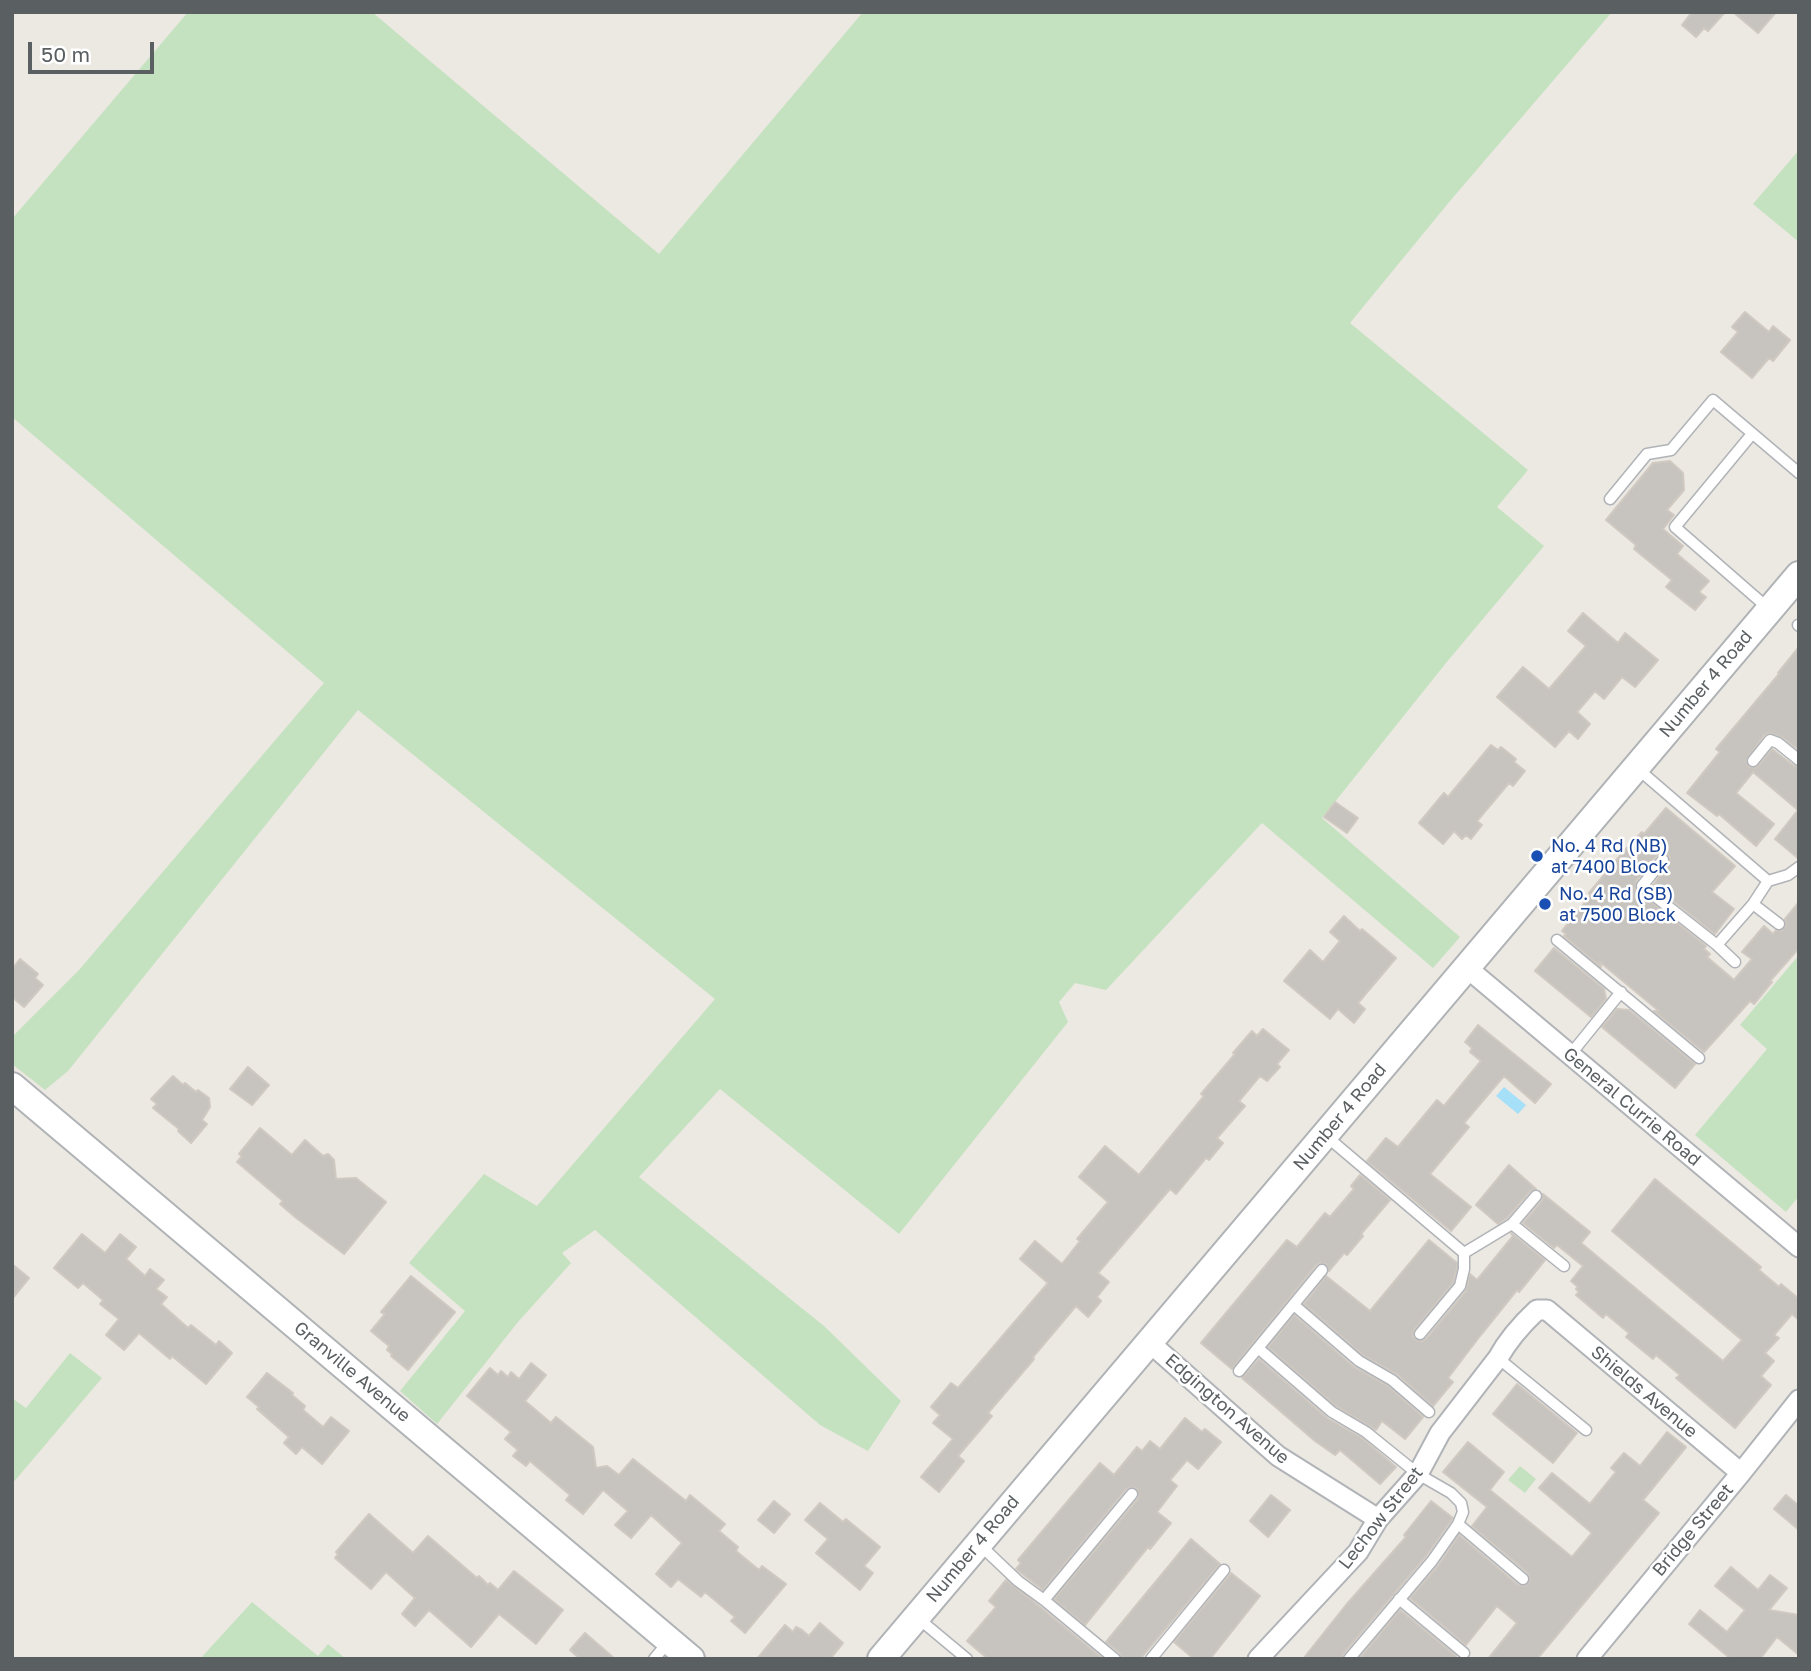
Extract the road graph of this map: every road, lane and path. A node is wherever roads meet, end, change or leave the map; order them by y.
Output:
1 (1752, 434) junction
2 (1799, 473) edge
3 (1610, 499) dead end
4 (1799, 575) edge
5 (1769, 610) junction
6 (1799, 760) edge
7 (1753, 761) dead end
8 (1635, 767) junction
9 (1663, 860) dead end
10 (1799, 867) edge
11 (1768, 881) junction
12 (1753, 904) junction
13 (1779, 924) dead end
14 (1557, 940) dead end
15 (1717, 945) junction
16 (1735, 962) dead end
17 (1466, 967) junction
18 (1621, 992) junction
19 (1570, 1055) junction
20 (1699, 1058) dead end
21 (12, 1086) edge
22 (1325, 1135) junction
23 (1536, 1196) dead end
24 (1513, 1224) junction
25 (1799, 1247) edge
26 (1464, 1253) junction
27 (1563, 1266) dead end
28 (1322, 1270) dead end
29 (1294, 1305) junction
30 (1547, 1310) joint
31 (1420, 1334) dead end
32 (1149, 1342) junction
33 (1258, 1348) junction
34 (1499, 1358) junction
35 (1239, 1371) dead end
36 (1799, 1400) edge
37 (1429, 1412) dead end
38 (1586, 1430) dead end
39 (1741, 1473) junction
40 (1418, 1474) junction
41 (1132, 1494) dead end
42 (1378, 1520) junction
43 (1458, 1524) junction
44 (979, 1543) junction
45 (1224, 1570) dead end
46 (1523, 1579) dead end
47 (1399, 1599) junction
48 (1044, 1600) junction
49 (916, 1616) junction
50 (662, 1650) edge
51 (1464, 1653) dead end
52 (691, 1659) edge
53 (881, 1659) edge
54 (967, 1659) edge
55 (1115, 1659) edge
56 (1151, 1659) edge
57 (1258, 1659) edge
58 (1349, 1659) edge
59 (1587, 1659) edge

1 - 2 lane
1 - 3 lane
1 - 5 lane
4 - 5 main road, Number 4 Road
5 - 8 main road, Number 4 Road
6 - 7 lane
8 - 11 lane
8 - 17 main road, Number 4 Road
9 - 15 lane
10 - 11 lane
11 - 12 lane
12 - 13 lane
12 - 15 lane
14 - 18 lane
15 - 16 lane
17 - 19 street, General Currie Road
17 - 22 main road, Number 4 Road
18 - 19 lane
18 - 20 lane
19 - 25 street, General Currie Road
21 - 50 main road, Granville Avenue
22 - 26 lane
22 - 32 main road, Number 4 Road
23 - 24 lane
24 - 26 lane
24 - 27 lane
26 - 31 lane
28 - 29 lane
29 - 33 lane
29 - 37 lane
30 - 34 street, Lechow Street
30 - 39 street, Shields Avenue
32 - 42 street, Edgington Avenue
32 - 44 main road, Number 4 Road
33 - 35 lane
33 - 40 lane
34 - 38 lane
34 - 40 street, Lechow Street
36 - 39 street, Bridge Street
39 - 59 street, Bridge Street
40 - 42 street, Lechow Street
40 - 43 lane
41 - 48 lane
42 - 57 street, Lechow Street
43 - 46 lane
43 - 47 lane
44 - 48 lane
44 - 49 main road, Number 4 Road
45 - 56 lane
47 - 51 lane
47 - 58 lane
48 - 55 lane
49 - 53 main road, Number 4 Road
49 - 54 lane
50 - 52 main road, Granville Avenue

